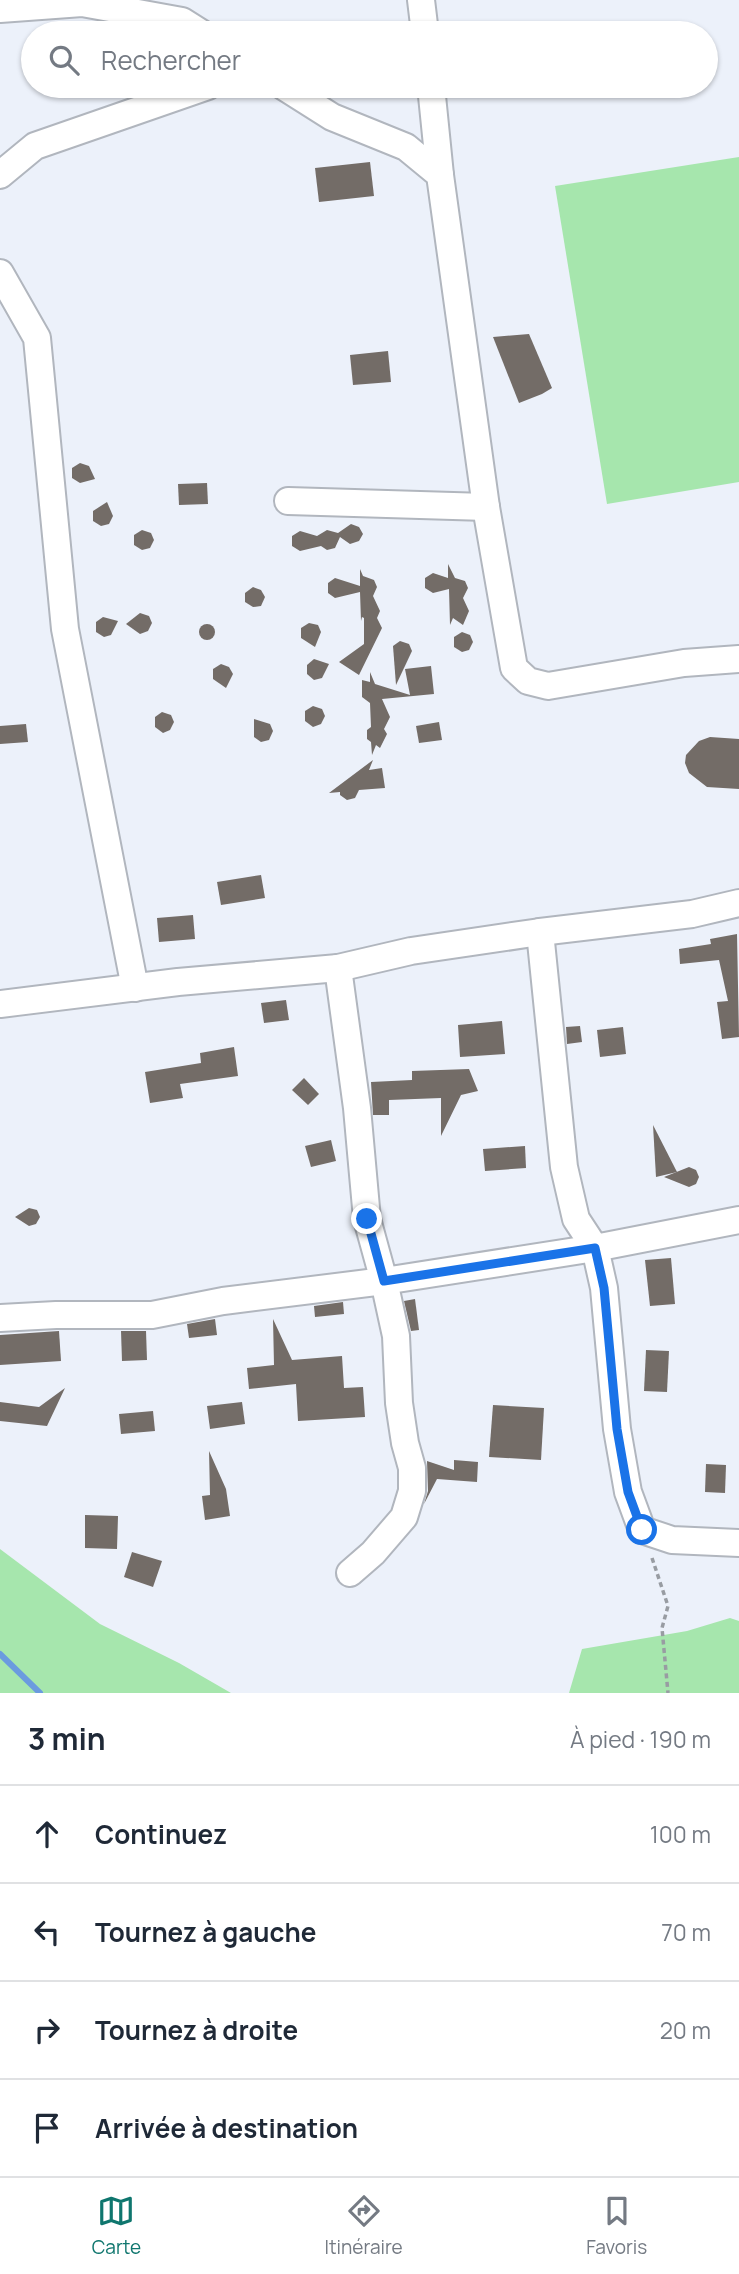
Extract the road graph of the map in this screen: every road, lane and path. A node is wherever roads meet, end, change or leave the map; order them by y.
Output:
1 (421, 0) edge
2 (0, 9) edge
3 (185, 18) edge
4 (424, 21) edge
5 (173, 98) edge
6 (302, 98) edge
7 (432, 98) edge
8 (0, 175) edge
9 (440, 175) junction
10 (0, 272) edge
11 (288, 500) dead end
12 (486, 507) junction
13 (739, 659) edge
14 (739, 903) edge
15 (540, 932) junction
16 (338, 968) junction
17 (135, 988) junction
18 (0, 1004) edge
19 (739, 1220) edge
20 (595, 1248) junction
21 (384, 1281) junction
22 (0, 1318) edge
23 (642, 1530) junction
24 (739, 1544) edge
25 (350, 1573) dead end
26 (668, 1693) edge

1 - 4 street
2 - 3 street
5 - 8 street
6 - 9 street
7 - 9 street
9 - 12 street
10 - 17 street
11 - 12 street
12 - 13 street
14 - 15 street
15 - 16 street
15 - 20 street
16 - 17 street
16 - 21 street
17 - 18 street
19 - 20 street
20 - 21 street
20 - 23 street
21 - 22 street
21 - 25 street
23 - 24 street
23 - 26 path

